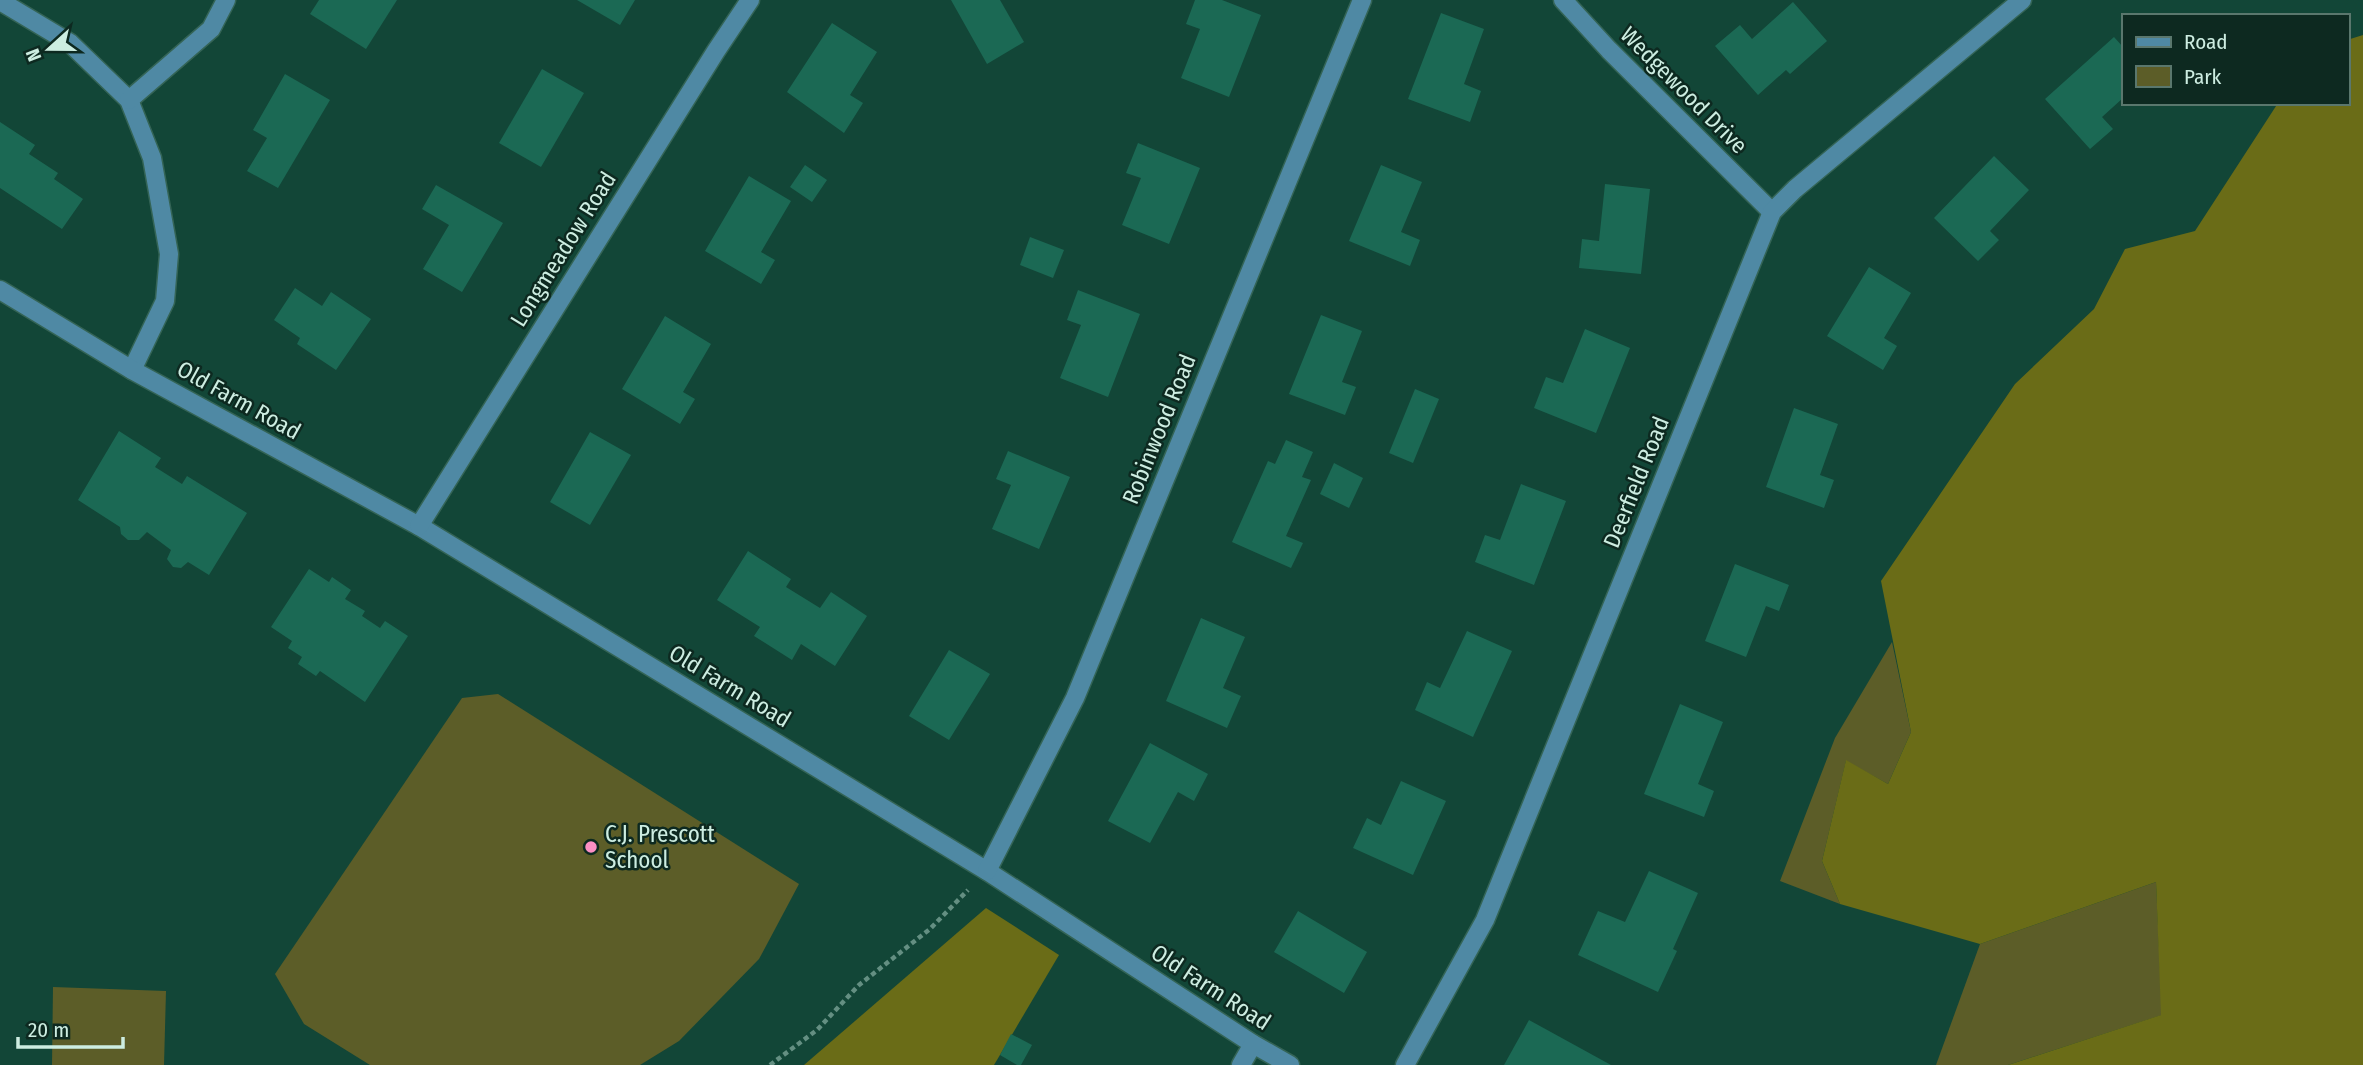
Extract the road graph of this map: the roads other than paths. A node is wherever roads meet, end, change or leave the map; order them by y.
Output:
1 (226, 0) edge
2 (750, 0) edge
3 (1362, 0) edge
4 (1563, 0) edge
5 (2022, 0) edge
6 (0, 1) edge
7 (129, 100) junction
8 (1772, 212) junction
9 (0, 290) edge
10 (132, 370) junction
11 (419, 526) junction
12 (987, 871) junction
13 (1253, 1044) junction
14 (1241, 1065) edge
15 (1290, 1065) edge
16 (1405, 1065) edge

1 - 7 street
2 - 11 street, Longmeadow Road
3 - 12 street, Robinwood Road
4 - 8 street, Wedgewood Drive
5 - 8 street, Deerfield Road
6 - 7 street
7 - 10 street
8 - 16 street, Deerfield Road
9 - 10 street, Old Farm Road
10 - 11 street, Old Farm Road
11 - 12 street, Old Farm Road
12 - 13 street, Old Farm Road
13 - 14 street
13 - 15 street, Old Farm Road

